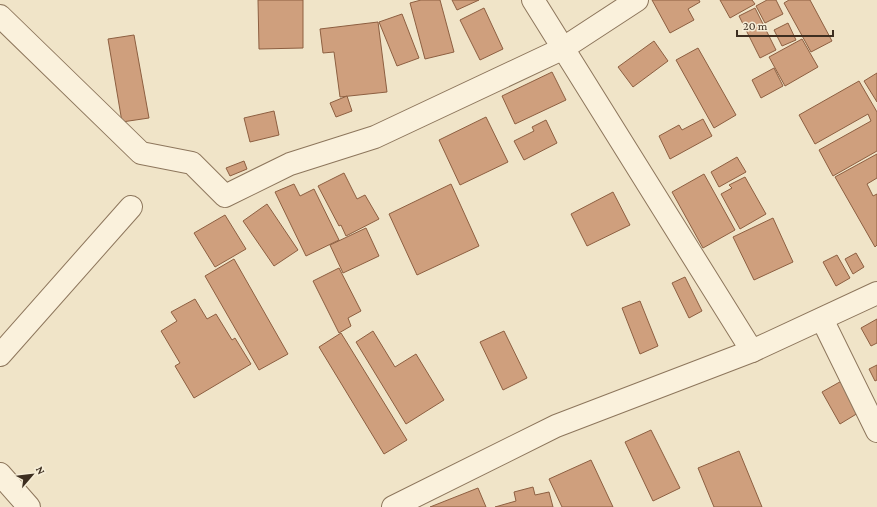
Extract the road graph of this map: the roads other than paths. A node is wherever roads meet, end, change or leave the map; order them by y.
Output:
1 (533, 0) edge
2 (638, 0) edge
3 (0, 16) edge
4 (562, 49) junction
5 (131, 207) dead end
6 (877, 293) edge
7 (822, 319) junction
8 (752, 351) junction
9 (0, 354) edge
10 (877, 431) edge
11 (0, 474) edge
12 (29, 507) edge
13 (393, 507) edge

1 - 4 street
2 - 4 street
3 - 4 street
4 - 8 street
5 - 9 street
6 - 7 street
7 - 8 street
7 - 10 street
8 - 13 street
11 - 12 street

